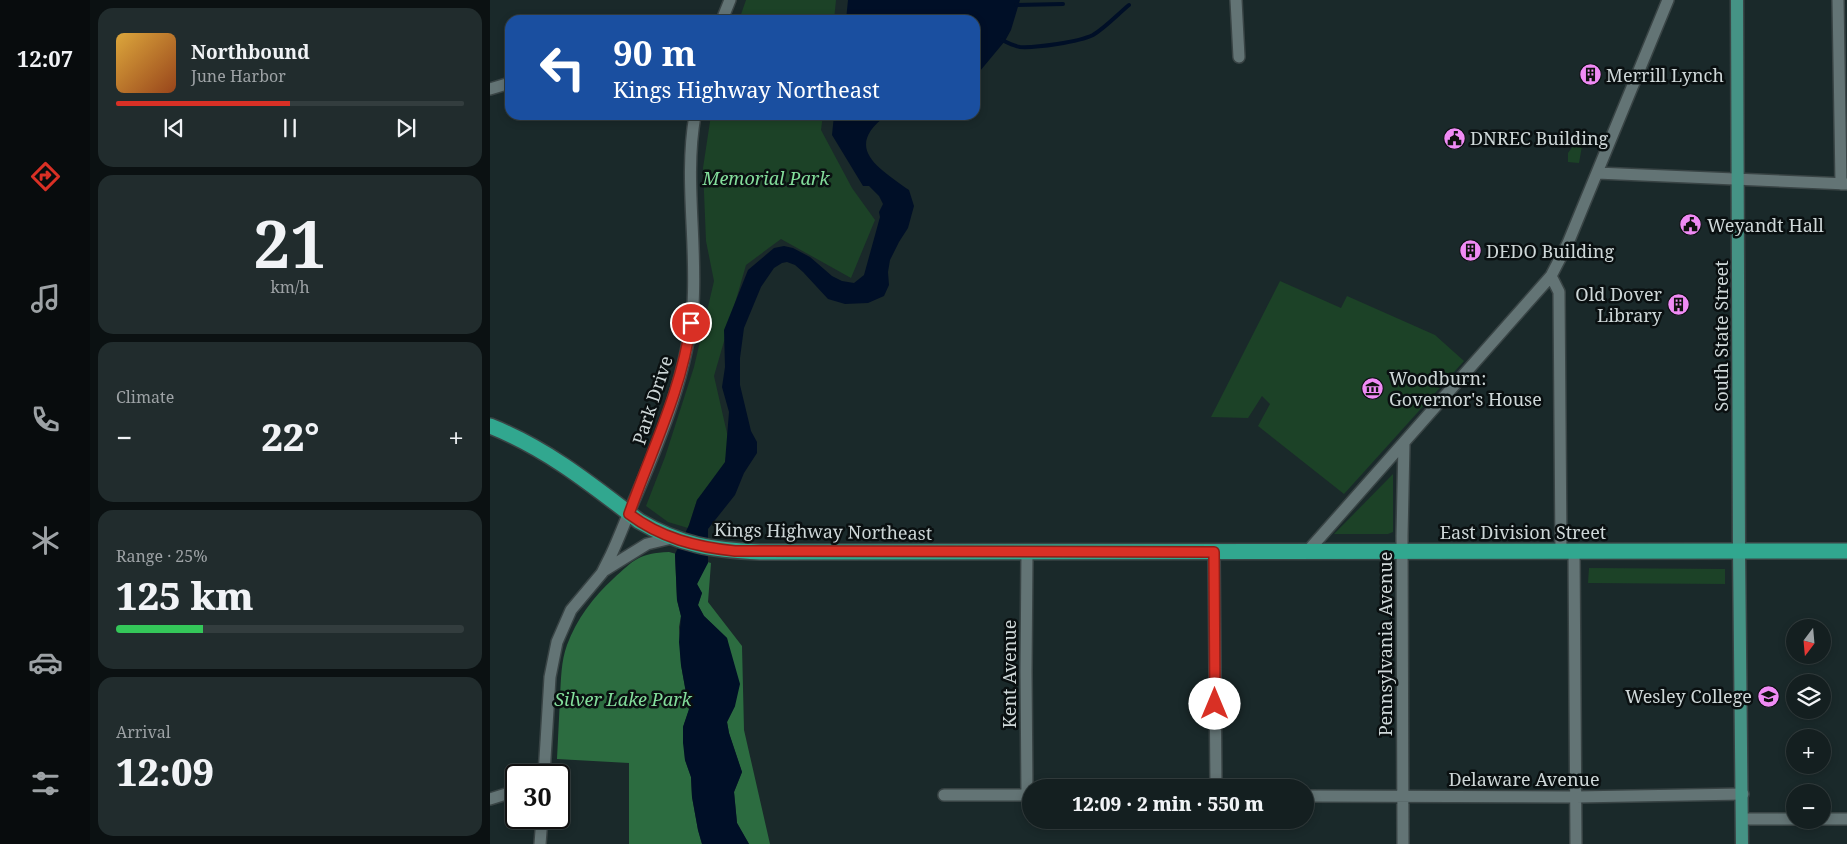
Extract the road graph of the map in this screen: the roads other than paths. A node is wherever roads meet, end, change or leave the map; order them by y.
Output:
1 (730, 0) edge
2 (1236, 0) edge
3 (1668, 0) edge
4 (1738, 0) edge
5 (1838, 0) edge
6 (724, 15) edge
7 (1240, 57) dead end
8 (505, 84) edge
9 (490, 89) edge
10 (694, 120) edge
11 (1597, 173) junction
12 (1738, 180) junction
13 (1844, 184) edge
14 (1551, 276) junction
15 (490, 426) edge
16 (1404, 443) junction
17 (629, 514) junction
18 (672, 538) junction
19 (1402, 551) junction
20 (1568, 551) junction
21 (1739, 551) junction
22 (1847, 551) edge
23 (1028, 552) junction
24 (1214, 552) junction
25 (1308, 552) junction
26 (602, 573) junction
27 (545, 764) edge
28 (1029, 779) edge
29 (1216, 779) edge
30 (505, 794) edge
31 (1742, 794) junction
32 (944, 795) dead end
33 (1022, 795) edge
34 (1314, 796) edge
35 (1403, 796) junction
36 (1576, 797) junction
37 (490, 799) edge
38 (1742, 819) junction
39 (1786, 819) edge
40 (1831, 819) edge
41 (1847, 819) edge
42 (541, 829) edge
43 (540, 844) edge
44 (1403, 844) edge
45 (1576, 844) edge
46 (1742, 844) edge

1 - 6 street
2 - 7 street
3 - 11 street
4 - 12 main road, South State Street
5 - 13 street
8 - 9 street
10 - 17 street, Park Drive
11 - 12 street
11 - 14 street
12 - 13 street
12 - 21 main road, South State Street
14 - 16 street
14 - 20 street
15 - 17 highway
16 - 19 street, Pennsylvania Avenue
16 - 25 street
17 - 18 highway, Kings Highway Northeast
17 - 26 street
18 - 23 highway, Kings Highway Northeast
18 - 26 street
19 - 20 highway, East Division Street
19 - 25 highway, East Division Street
19 - 35 street, Pennsylvania Avenue
20 - 21 highway, East Division Street
20 - 36 street
21 - 22 highway, East Division Street
21 - 31 main road, South State Street
23 - 24 highway, Kings Highway Northeast
23 - 28 street, Kent Avenue
24 - 25 highway, Kings Highway Northeast
24 - 29 street
26 - 27 street
30 - 37 street
31 - 36 street, Delaware Avenue
31 - 38 main road, South State Street
32 - 33 street
34 - 35 street, Delaware Avenue
35 - 36 street, Delaware Avenue
35 - 44 street, Pennsylvania Avenue
36 - 45 street
38 - 39 street
38 - 46 main road, South State Street
40 - 41 street
42 - 43 street

